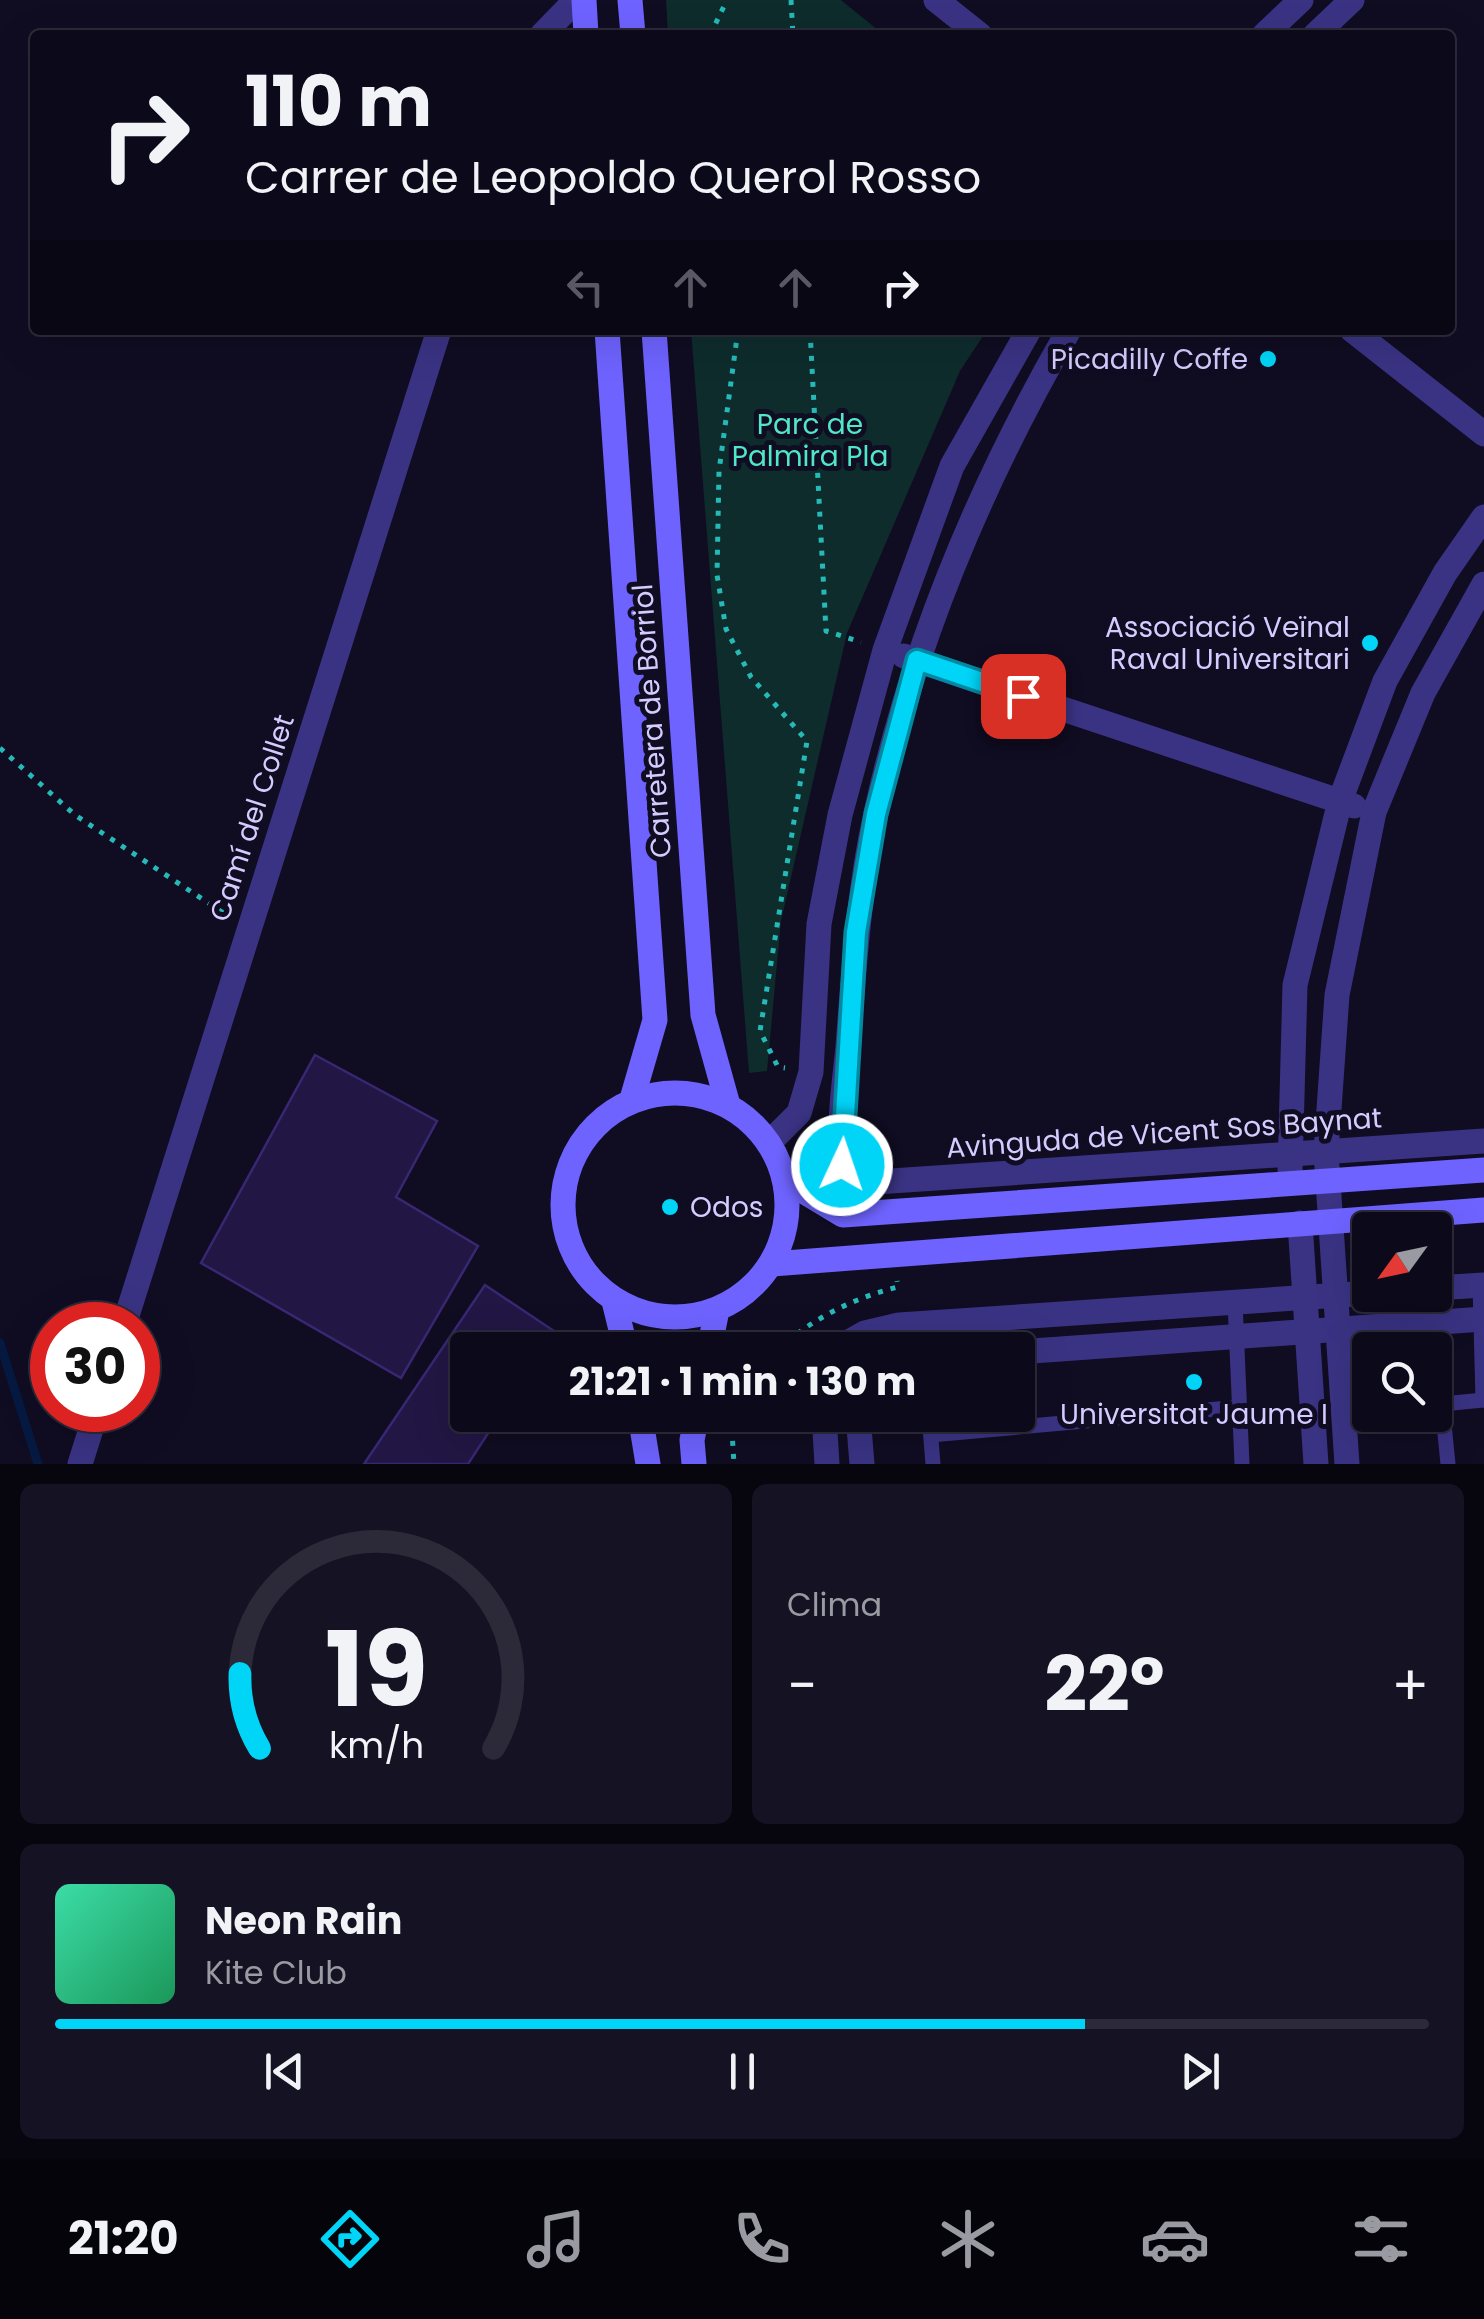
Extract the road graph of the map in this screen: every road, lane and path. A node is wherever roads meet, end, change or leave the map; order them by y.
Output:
1 (576, 0) edge
2 (584, 0) edge
3 (630, 0) edge
4 (727, 0) edge
5 (792, 0) edge
6 (936, 0) edge
7 (1301, 0) edge
8 (1352, 0) edge
9 (547, 30) edge
10 (586, 30) edge
11 (633, 30) edge
12 (712, 30) edge
13 (794, 30) edge
14 (974, 30) edge
15 (1269, 30) edge
16 (1320, 30) edge
17 (437, 335) edge
18 (607, 335) edge
19 (654, 335) edge
20 (737, 335) edge
21 (810, 335) edge
22 (1026, 335) edge
23 (1066, 335) edge
24 (1358, 335) edge
25 (1484, 434) edge
26 (1484, 517) edge
27 (1484, 584) edge
28 (884, 650) junction
29 (917, 660) junction
30 (0, 748) edge
31 (1340, 801) junction
32 (1374, 812) junction
33 (248, 926) junction
34 (811, 1072) junction
35 (632, 1099) junction
36 (728, 1105) junction
37 (1484, 1141) edge
38 (769, 1143) junction
39 (1326, 1152) junction
40 (1290, 1154) junction
41 (1484, 1170) edge
42 (785, 1180) junction
43 (1328, 1181) junction
44 (1291, 1184) junction
45 (1484, 1210) edge
46 (1330, 1221) junction
47 (1300, 1223) junction
48 (895, 1252) junction
49 (772, 1264) junction
50 (1482, 1285) edge
51 (1452, 1287) edge
52 (1352, 1295) edge
53 (1336, 1296) junction
54 (1304, 1298) junction
55 (614, 1301) junction
56 (131, 1302) edge
57 (1235, 1302) junction
58 (717, 1310) junction
59 (1482, 1319) edge
60 (922, 1324) junction
61 (1338, 1330) junction
62 (1307, 1331) junction
63 (622, 1332) edge
64 (713, 1332) edge
65 (800, 1332) edge
66 (872, 1332) edge
67 (923, 1332) edge
68 (1234, 1336) junction
69 (1035, 1351) edge
70 (1484, 1400) edge
71 (1240, 1407) junction
72 (90, 1432) edge
73 (643, 1432) edge
74 (694, 1432) edge
75 (732, 1432) edge
76 (825, 1432) edge
77 (859, 1432) edge
78 (931, 1432) edge
79 (931, 1435) junction
80 (80, 1464) edge
81 (648, 1464) edge
82 (694, 1464) edge
83 (734, 1464) edge
84 (827, 1464) edge
85 (862, 1464) edge
86 (933, 1464) edge
87 (1242, 1464) edge
88 (1316, 1464) edge
89 (1348, 1464) edge
90 (1448, 1464) edge

1 - 9 street
2 - 10 main road
3 - 11 main road
4 - 12 path
5 - 13 path
6 - 14 street
7 - 15 street
8 - 16 street
17 - 33 street, Camí del Collet
18 - 35 main road, Carretera de Borriol
19 - 36 main road, Carretera de Borriol
20 - 34 path
21 - 28 path
22 - 28 street
23 - 29 street
24 - 25 street
26 - 31 street
27 - 32 street
28 - 29 street
28 - 34 street
29 - 31 street
29 - 40 street, Avinguda de Vicent Sos Baynat
30 - 33 path
31 - 32 street
31 - 40 street
32 - 39 street
33 - 56 street, Camí del Collet
34 - 38 street
35 - 36 main road
35 - 55 main road
36 - 38 main road
37 - 39 street, Avinguda de Vicent Sos Baynat
38 - 42 main road
39 - 40 street, Avinguda de Vicent Sos Baynat
39 - 43 street
40 - 44 street
41 - 43 main road
42 - 44 main road
42 - 49 main road
43 - 44 main road
43 - 46 street
45 - 46 main road
46 - 47 main road
46 - 53 street
47 - 48 main road
47 - 54 street
48 - 49 main road
48 - 65 path
49 - 58 main road
50 - 51 street
50 - 59 lane
52 - 53 street
53 - 54 street
53 - 61 street
54 - 57 street
54 - 62 street
55 - 58 main road
55 - 63 main road
57 - 60 street
57 - 68 lane
58 - 64 main road
59 - 61 street
59 - 70 lane
60 - 66 street
60 - 67 lane
61 - 62 street
61 - 89 street
62 - 68 street
62 - 88 street
68 - 69 street
68 - 71 lane
70 - 90 lane
71 - 79 lane
71 - 87 lane
72 - 80 street
73 - 81 main road
74 - 82 main road
75 - 83 path
76 - 84 street
77 - 85 street
78 - 79 lane
79 - 86 lane

